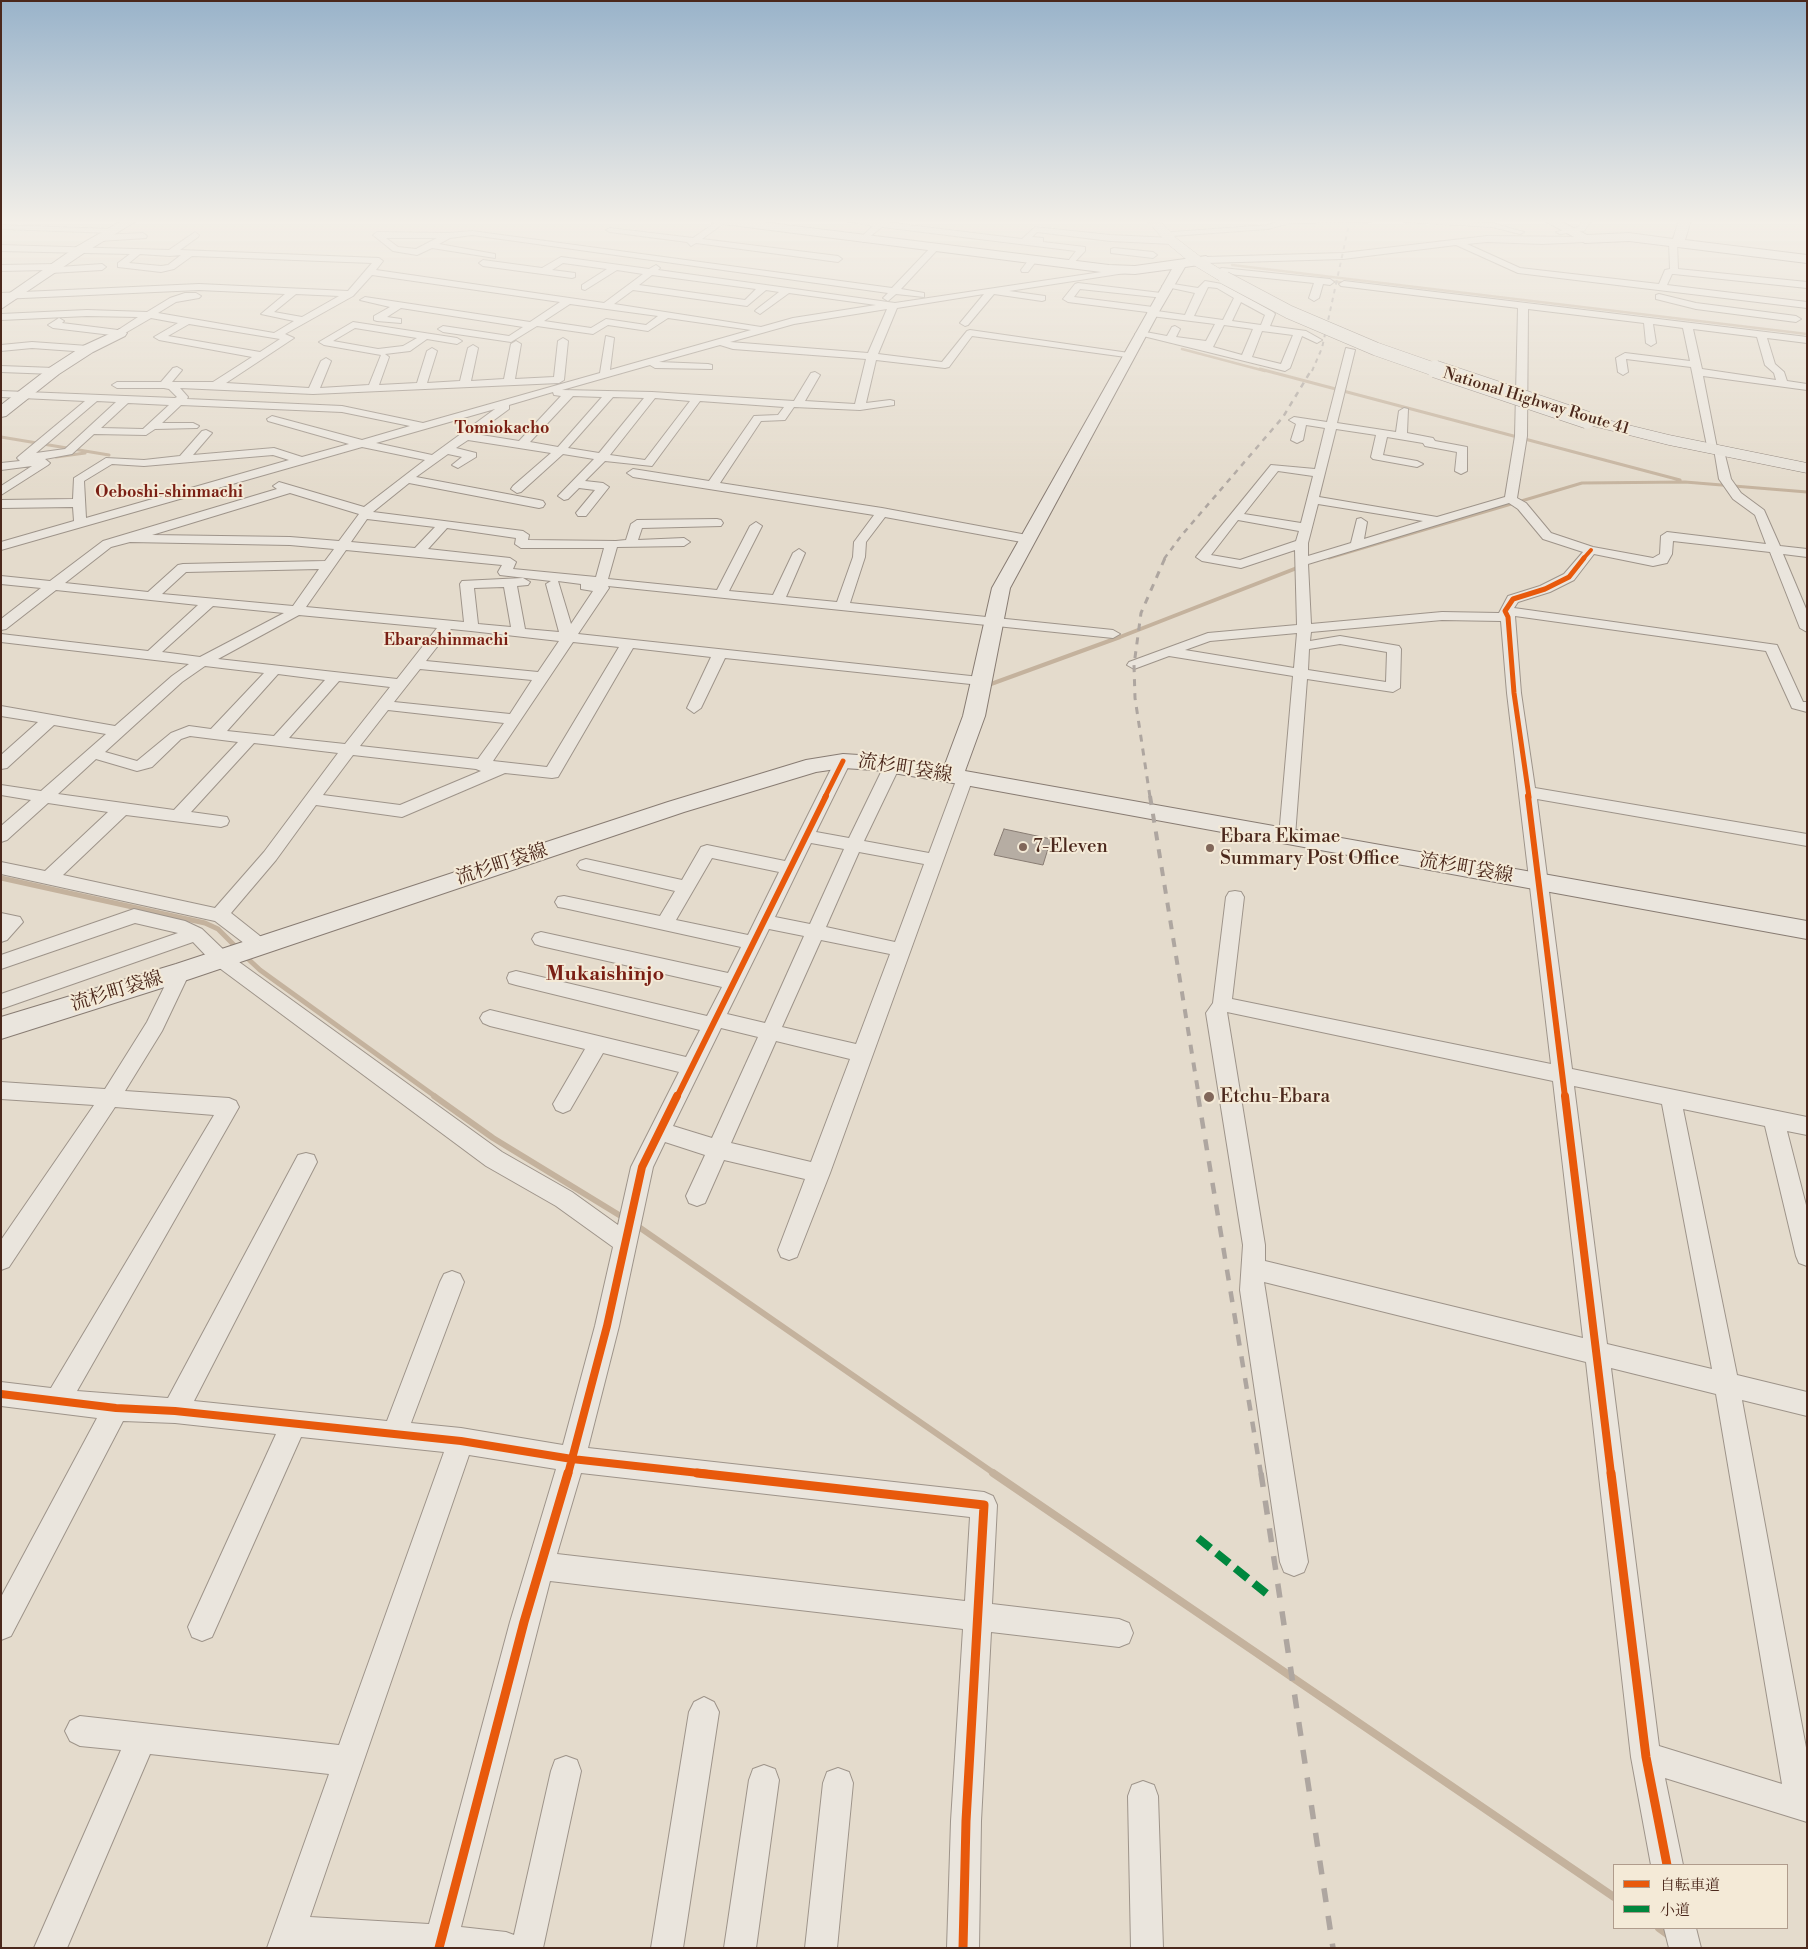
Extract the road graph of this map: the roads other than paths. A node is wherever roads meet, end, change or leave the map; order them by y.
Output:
1 (156, 311) edge
2 (268, 311) edge
3 (321, 311) edge
4 (389, 311) edge
5 (442, 311) edge
6 (553, 311) edge
7 (639, 311) edge
8 (859, 311) edge
9 (891, 311) edge
10 (975, 311) edge
11 (1153, 311) edge
12 (1175, 311) edge
13 (1189, 311) edge
14 (1230, 311) edge
15 (1264, 311) edge
16 (1287, 311) edge
17 (1523, 311) edge
18 (1650, 311) joint
19 (1734, 311) edge
20 (1795, 311) edge
21 (69, 314) junction
22 (1270, 314) junction
23 (150, 315) junction
24 (666, 315) junction
25 (1, 316) edge
26 (1185, 317) junction
27 (1796, 319) junction
28 (190, 320) junction
29 (302, 322) junction
30 (1223, 322) junction
31 (965, 323) dead end
32 (533, 324) junction
33 (1687, 325) junction
34 (1261, 327) junction
35 (764, 329) junction
36 (343, 330) junction
37 (1285, 330) junction
38 (120, 332) junction
39 (1298, 332) junction
40 (1807, 332) edge
41 (1140, 334) junction
42 (1762, 334) junction
43 (277, 336) junction
44 (426, 336) junction
45 (609, 338) dead end
46 (790, 339) dead end
47 (1170, 339) junction
48 (1317, 340) dead end
49 (1807, 340) edge
50 (457, 341) dead end
51 (718, 341) junction
52 (563, 342) dead end
53 (823, 342) dead end
54 (1651, 343) dead end
55 (516, 344) dead end
56 (1208, 347) junction
57 (1, 348) edge
58 (473, 348) dead end
59 (88, 350) junction
60 (1350, 350) dead end
61 (432, 351) dead end
62 (784, 351) junction
63 (817, 353) junction
64 (259, 355) junction
65 (872, 356) junction
66 (1128, 356) junction
67 (384, 357) dead end
68 (1246, 358) junction
69 (326, 361) dead end
70 (643, 363) junction
71 (708, 367) dead end
72 (1, 369) edge
73 (1697, 369) junction
74 (177, 370) dead end
75 (54, 372) junction
76 (1623, 372) dead end
77 (605, 374) junction
78 (815, 375) dead end
79 (586, 379) junction
80 (558, 380) junction
81 (508, 382) junction
82 (1782, 383) junction
83 (465, 384) junction
84 (164, 385) junction
85 (215, 385) junction
86 (117, 386) dead end
87 (422, 386) junction
88 (1807, 387) edge
89 (373, 388) junction
90 (313, 391) junction
91 (542, 392) junction
92 (570, 393) junction
93 (1, 394) edge
94 (23, 394) junction
95 (610, 394) junction
96 (652, 395) junction
97 (96, 397) junction
98 (127, 398) junction
99 (697, 398) junction
100 (514, 399) junction
101 (178, 401) junction
102 (195, 401) junction
103 (890, 403) dead end
104 (794, 404) junction
105 (860, 407) junction
106 (1404, 411) dead end
107 (1, 413) edge
108 (272, 419) dead end
109 (1298, 420) joint
110 (151, 426) junction
111 (193, 426) dead end
112 (424, 426) junction
113 (1332, 426) junction
114 (91, 431) junction
115 (206, 433) dead end
116 (1382, 433) junction
117 (466, 436) junction
118 (1401, 436) junction
119 (1297, 440) dead end
120 (360, 443) junction
121 (521, 445) junction
122 (1716, 449) junction
123 (447, 450) junction
124 (560, 451) junction
125 (601, 458) junction
126 (184, 459) junction
127 (435, 459) junction
128 (299, 460) junction
129 (1417, 464) dead end
130 (1807, 464) edge
131 (458, 465) dead end
132 (1, 467) edge
133 (1807, 468) edge
134 (1461, 471) dead end
135 (633, 473) dead end
136 (1320, 473) junction
137 (244, 476) junction
138 (407, 479) junction
139 (576, 484) junction
140 (713, 484) junction
141 (291, 489) junction
142 (517, 489) dead end
143 (1, 491) edge
144 (564, 496) dead end
145 (1511, 499) junction
146 (1313, 500) junction
147 (79, 503) junction
148 (1, 504) edge
149 (539, 504) dead end
150 (882, 512) junction
151 (582, 513) dead end
152 (365, 514) junction
153 (1235, 516) junction
154 (1439, 520) junction
155 (1361, 522) dead end
156 (80, 523) junction
157 (716, 523) dead end
158 (444, 524) junction
159 (756, 526) dead end
160 (1306, 528) junction
161 (1, 532) edge
162 (30, 538) junction
163 (130, 538) junction
164 (1027, 538) junction
165 (684, 542) dead end
166 (1302, 542) junction
167 (611, 544) junction
168 (632, 544) junction
169 (342, 545) junction
170 (1357, 545) junction
171 (1, 546) edge
172 (1773, 548) junction
173 (1591, 550) junction
174 (418, 552) junction
175 (799, 552) dead end
176 (1807, 553) edge
177 (1301, 562) junction
178 (329, 565) junction
179 (1, 580) edge
180 (510, 583) junction
181 (553, 584) junction
182 (602, 584) junction
183 (53, 586) junction
184 (721, 594) junction
185 (150, 597) junction
186 (778, 600) junction
187 (211, 601) junction
188 (842, 606) junction
189 (298, 609) junction
190 (1506, 614) junction
191 (992, 622) junction
192 (447, 625) junction
193 (1, 626) edge
194 (471, 626) junction
195 (1807, 628) edge
196 (519, 632) junction
197 (1113, 634) dead end
198 (1303, 636) junction
199 (568, 638) junction
200 (5, 642) edge
201 (628, 644) junction
202 (1167, 652) junction
203 (720, 654) junction
204 (151, 655) junction
205 (201, 662) junction
206 (416, 664) junction
207 (1134, 665) dead end
208 (274, 670) junction
209 (1300, 673) junction
210 (336, 677) junction
211 (543, 677) junction
212 (980, 681) junction
213 (400, 684) junction
214 (384, 705) junction
215 (1807, 707) edge
216 (694, 708) dead end
217 (1, 711) edge
218 (51, 719) junction
219 (514, 719) junction
220 (118, 731) junction
221 (215, 734) junction
222 (250, 738) junction
223 (278, 741) junction
224 (349, 749) junction
225 (92, 753) junction
226 (843, 761) junction
227 (1, 764) edge
228 (482, 766) junction
229 (892, 766) junction
230 (503, 768) junction
231 (958, 777) junction
232 (1, 790) edge
233 (1528, 792) junction
234 (44, 796) junction
235 (312, 799) junction
236 (122, 809) junction
237 (178, 816) junction
238 (221, 821) dead end
239 (1, 836) edge
240 (806, 836) junction
241 (1287, 836) junction
242 (1807, 840) edge
243 (854, 845) junction
244 (935, 860) junction
245 (586, 865) dead end
246 (1, 868) edge
247 (790, 868) junction
248 (49, 878) junction
249 (1539, 882) junction
250 (686, 887) junction
251 (1235, 898) dead end
252 (564, 902) dead end
253 (219, 915) junction
254 (1, 920) edge
255 (764, 921) junction
256 (666, 924) junction
257 (1807, 930) edge
258 (815, 932) junction
259 (1, 934) edge
260 (196, 934) junction
261 (541, 939) dead end
262 (753, 944) junction
263 (259, 945) junction
264 (902, 950) junction
265 (225, 957) junction
266 (1, 962) edge
267 (181, 972) junction
268 (516, 978) dead end
269 (734, 982) junction
270 (1, 1002) edge
271 (1222, 1004) junction
272 (490, 1018) dead end
273 (714, 1022) junction
274 (1, 1028) edge
275 (770, 1032) junction
276 (598, 1044) junction
277 (863, 1054) junction
278 (692, 1067) junction
279 (1561, 1075) junction
280 (1, 1090) edge
281 (110, 1098) junction
282 (1672, 1098) junction
283 (563, 1104) dead end
284 (1774, 1119) junction
285 (1807, 1126) edge
286 (660, 1131) junction
287 (718, 1148) junction
288 (306, 1162) dead end
289 (819, 1173) junction
290 (697, 1196) dead end
291 (624, 1242) junction
292 (789, 1250) dead end
293 (1807, 1256) edge
294 (1, 1260) edge
295 (1253, 1269) junction
296 (452, 1282) dead end
297 (1597, 1353) junction
298 (1727, 1385) junction
299 (1, 1394) edge
300 (56, 1401) junction
301 (1807, 1404) edge
302 (116, 1408) junction
303 (174, 1411) junction
304 (294, 1423) junction
305 (394, 1434) junction
306 (461, 1441) junction
307 (572, 1459) junction
308 (1294, 1562) dead end
309 (541, 1566) junction
310 (978, 1617) junction
311 (1, 1626) edge
312 (202, 1627) dead end
313 (1119, 1633) dead end
314 (704, 1712) dead end
315 (80, 1731) dead end
316 (142, 1738) junction
317 (1646, 1757) junction
318 (348, 1761) junction
319 (566, 1771) dead end
320 (764, 1780) dead end
321 (838, 1783) dead end
322 (1142, 1796) dead end
323 (1804, 1806) edge
324 (1667, 1864) edge
325 (1680, 1929) edge
326 (286, 1940) edge
327 (440, 1944) edge
328 (50, 1948) edge
329 (506, 1948) edge
330 (527, 1948) edge
331 (667, 1948) edge
332 (740, 1948) edge
333 (821, 1948) edge
334 (962, 1948) edge
335 (1147, 1948) edge
336 (1684, 1948) edge

1 - 23 street
2 - 29 street
3 - 29 street
4 - 32 street
5 - 32 street
6 - 32 street
7 - 24 street
8 - 35 street
9 - 65 street
10 - 31 street
11 - 41 main road
12 - 26 street
13 - 26 street
14 - 30 street
15 - 22 street
16 - 122 highway, National Highway Route 41, bridge
17 - 145 street
18 - 33 street
18 - 54 street
19 - 27 street
20 - 27 street
21 - 23 street
21 - 25 street
21 - 38 street
22 - 34 street
22 - 37 street
23 - 28 street
23 - 38 street
24 - 32 street
24 - 35 street
26 - 30 street
26 - 47 street
27 - 40 street
28 - 43 street
28 - 64 street
29 - 36 street
29 - 43 street
30 - 34 street
30 - 56 street
33 - 42 street
33 - 73 street
34 - 37 street
34 - 68 street
35 - 51 street
36 - 44 street
36 - 44 street
37 - 39 street
38 - 59 main road
39 - 48 street
39 - 68 street
41 - 47 street
41 - 66 main road
42 - 49 street
42 - 82 street
43 - 64 street
44 - 50 street
45 - 77 street
46 - 62 street
47 - 56 street
51 - 62 street
51 - 70 street
52 - 80 street
53 - 63 street
55 - 81 street
56 - 68 street
57 - 59 street
58 - 83 street
59 - 75 main road
60 - 113 street
61 - 87 street
62 - 63 street
63 - 65 street
64 - 85 street
65 - 66 street
65 - 105 street
66 - 164 main road
67 - 89 street
69 - 90 street
70 - 71 street
70 - 77 street
72 - 75 street
73 - 76 street
73 - 82 street
73 - 122 street
74 - 84 street
75 - 94 main road
77 - 79 street
78 - 104 street
79 - 80 street
79 - 91 street
80 - 81 street
81 - 83 street
82 - 88 street
83 - 87 street
84 - 85 street
84 - 86 street
84 - 101 street
85 - 90 street
85 - 102 street
87 - 89 street
89 - 90 street
91 - 92 street
91 - 100 street
92 - 95 street
92 - 121 street
93 - 94 street
94 - 97 street
94 - 107 main road
95 - 96 street
95 - 124 street
96 - 99 street
96 - 125 street
97 - 98 street
97 - 114 street
98 - 101 street
98 - 114 street
99 - 104 street
99 - 125 street
100 - 112 street
100 - 117 street
101 - 102 street
101 - 110 street
102 - 112 street
103 - 105 street
104 - 105 street
104 - 140 street
106 - 118 street
108 - 120 street
109 - 113 street
109 - 119 street
110 - 111 street
110 - 114 street
112 - 120 street
113 - 116 street
113 - 136 street
115 - 126 street
116 - 118 street
116 - 129 street
117 - 121 street
117 - 123 street
118 - 134 street
120 - 127 street
120 - 128 street
121 - 124 street
122 - 130 highway, National Highway Route 41
122 - 133 highway, National Highway Route 41
122 - 172 street
123 - 127 street
123 - 131 street
124 - 125 street
124 - 142 street
125 - 139 street
126 - 128 street
126 - 147 street
127 - 138 street
128 - 137 street
132 - 143 street
135 - 140 street
136 - 146 street
136 - 153 street
137 - 141 street
137 - 156 street
138 - 149 street
138 - 152 street
139 - 144 street
139 - 151 street
140 - 150 street
141 - 152 street
141 - 163 street
145 - 154 street
145 - 173 street
146 - 154 street
146 - 160 street
147 - 148 street
147 - 156 street
150 - 164 street
150 - 188 street
152 - 158 street
152 - 169 street
153 - 160 street
153 - 166 street
154 - 170 street
155 - 170 street
156 - 162 street
157 - 168 street
158 - 167 street
158 - 174 street
159 - 184 street
160 - 166 street
161 - 162 street
162 - 171 street
163 - 169 street
163 - 183 street
164 - 191 main road
165 - 168 street
166 - 177 street
167 - 168 street
167 - 182 street
169 - 174 street
169 - 178 street
170 - 177 street
172 - 173 street
172 - 176 street
172 - 195 street
173 - 190 street
174 - 182 street
175 - 186 street
177 - 198 street
178 - 185 street
178 - 189 street
179 - 183 street
180 - 181 street
180 - 194 street
180 - 196 street
181 - 182 street
181 - 199 street
182 - 184 street
182 - 199 street
183 - 185 street
183 - 193 street
184 - 186 street
185 - 187 street
186 - 188 street
187 - 189 street
187 - 204 street
188 - 191 street
189 - 192 street
189 - 205 street
190 - 198 street
190 - 215 street
190 - 233 street
191 - 197 street
191 - 212 main road
192 - 194 street
192 - 206 street
194 - 196 street
196 - 199 street
198 - 202 street
198 - 209 street
198 - 209 street
199 - 201 street
199 - 211 street
200 - 204 street
201 - 203 street
201 - 230 street
202 - 207 street
202 - 209 street
203 - 212 street
203 - 216 street
204 - 205 street
205 - 208 street
205 - 220 street
206 - 211 street
206 - 213 street
208 - 210 street
208 - 221 street
209 - 241 street
210 - 213 street
210 - 223 street
211 - 219 street
212 - 231 main road
213 - 214 street
214 - 219 street
214 - 224 street
217 - 218 street
218 - 220 street
218 - 227 street
219 - 228 street
220 - 225 street
221 - 222 street
221 - 225 street
222 - 223 street
222 - 237 street
223 - 224 street
224 - 228 street
224 - 235 street
225 - 234 street
226 - 229 main road, 流杉町袋線
226 - 240 street
226 - 263 main road, 流杉町袋線
228 - 230 street
229 - 231 main road, 流杉町袋線
229 - 243 street
230 - 235 street
231 - 241 main road, 流杉町袋線
231 - 244 street
232 - 234 street
233 - 242 street
233 - 249 street
234 - 236 street
234 - 239 street
235 - 253 street
236 - 237 street
236 - 248 street
237 - 238 street
240 - 243 street
240 - 247 street
241 - 249 main road, 流杉町袋線
243 - 244 street
243 - 258 street
244 - 264 street
245 - 250 street
246 - 248 street
247 - 250 street
247 - 255 street
248 - 253 street
249 - 257 main road, 流杉町袋線
249 - 279 street
250 - 256 street
251 - 271 street
252 - 256 street
253 - 263 street
254 - 259 street
255 - 258 street
255 - 262 street
256 - 262 street
258 - 264 street
258 - 275 street
260 - 265 street
260 - 266 street
260 - 270 street
261 - 269 street
262 - 269 street
263 - 265 main road, 流杉町袋線
264 - 277 street
265 - 267 main road, 流杉町袋線
265 - 291 street
267 - 274 main road, 流杉町袋線
267 - 281 street
268 - 273 street
269 - 273 street
271 - 279 street
271 - 295 street
272 - 276 street
273 - 275 street
273 - 278 street
275 - 277 street
275 - 287 street
276 - 278 street
276 - 283 street
277 - 289 street
278 - 286 street
279 - 282 street
279 - 297 street
280 - 281 street
281 - 294 street
281 - 300 street
282 - 284 street
282 - 298 street
284 - 285 street
284 - 293 street
286 - 287 street
286 - 291 street
287 - 289 street
287 - 290 street
288 - 303 street
289 - 292 street
291 - 307 street
295 - 297 street
295 - 308 street
296 - 305 street
297 - 298 street
297 - 317 street
298 - 301 street
298 - 323 street
299 - 300 street
300 - 302 street
302 - 303 street
302 - 311 street
303 - 304 street
304 - 305 street
304 - 312 street
305 - 306 street
306 - 307 street
306 - 318 street
307 - 309 street
307 - 310 street
309 - 310 street
309 - 327 street
310 - 313 street
310 - 334 street
314 - 331 street
315 - 316 street
316 - 318 street
316 - 328 street
317 - 323 street
317 - 324 street
318 - 326 street
319 - 330 street
320 - 332 street
321 - 333 street
322 - 335 street
325 - 336 street
326 - 327 street
327 - 329 street

